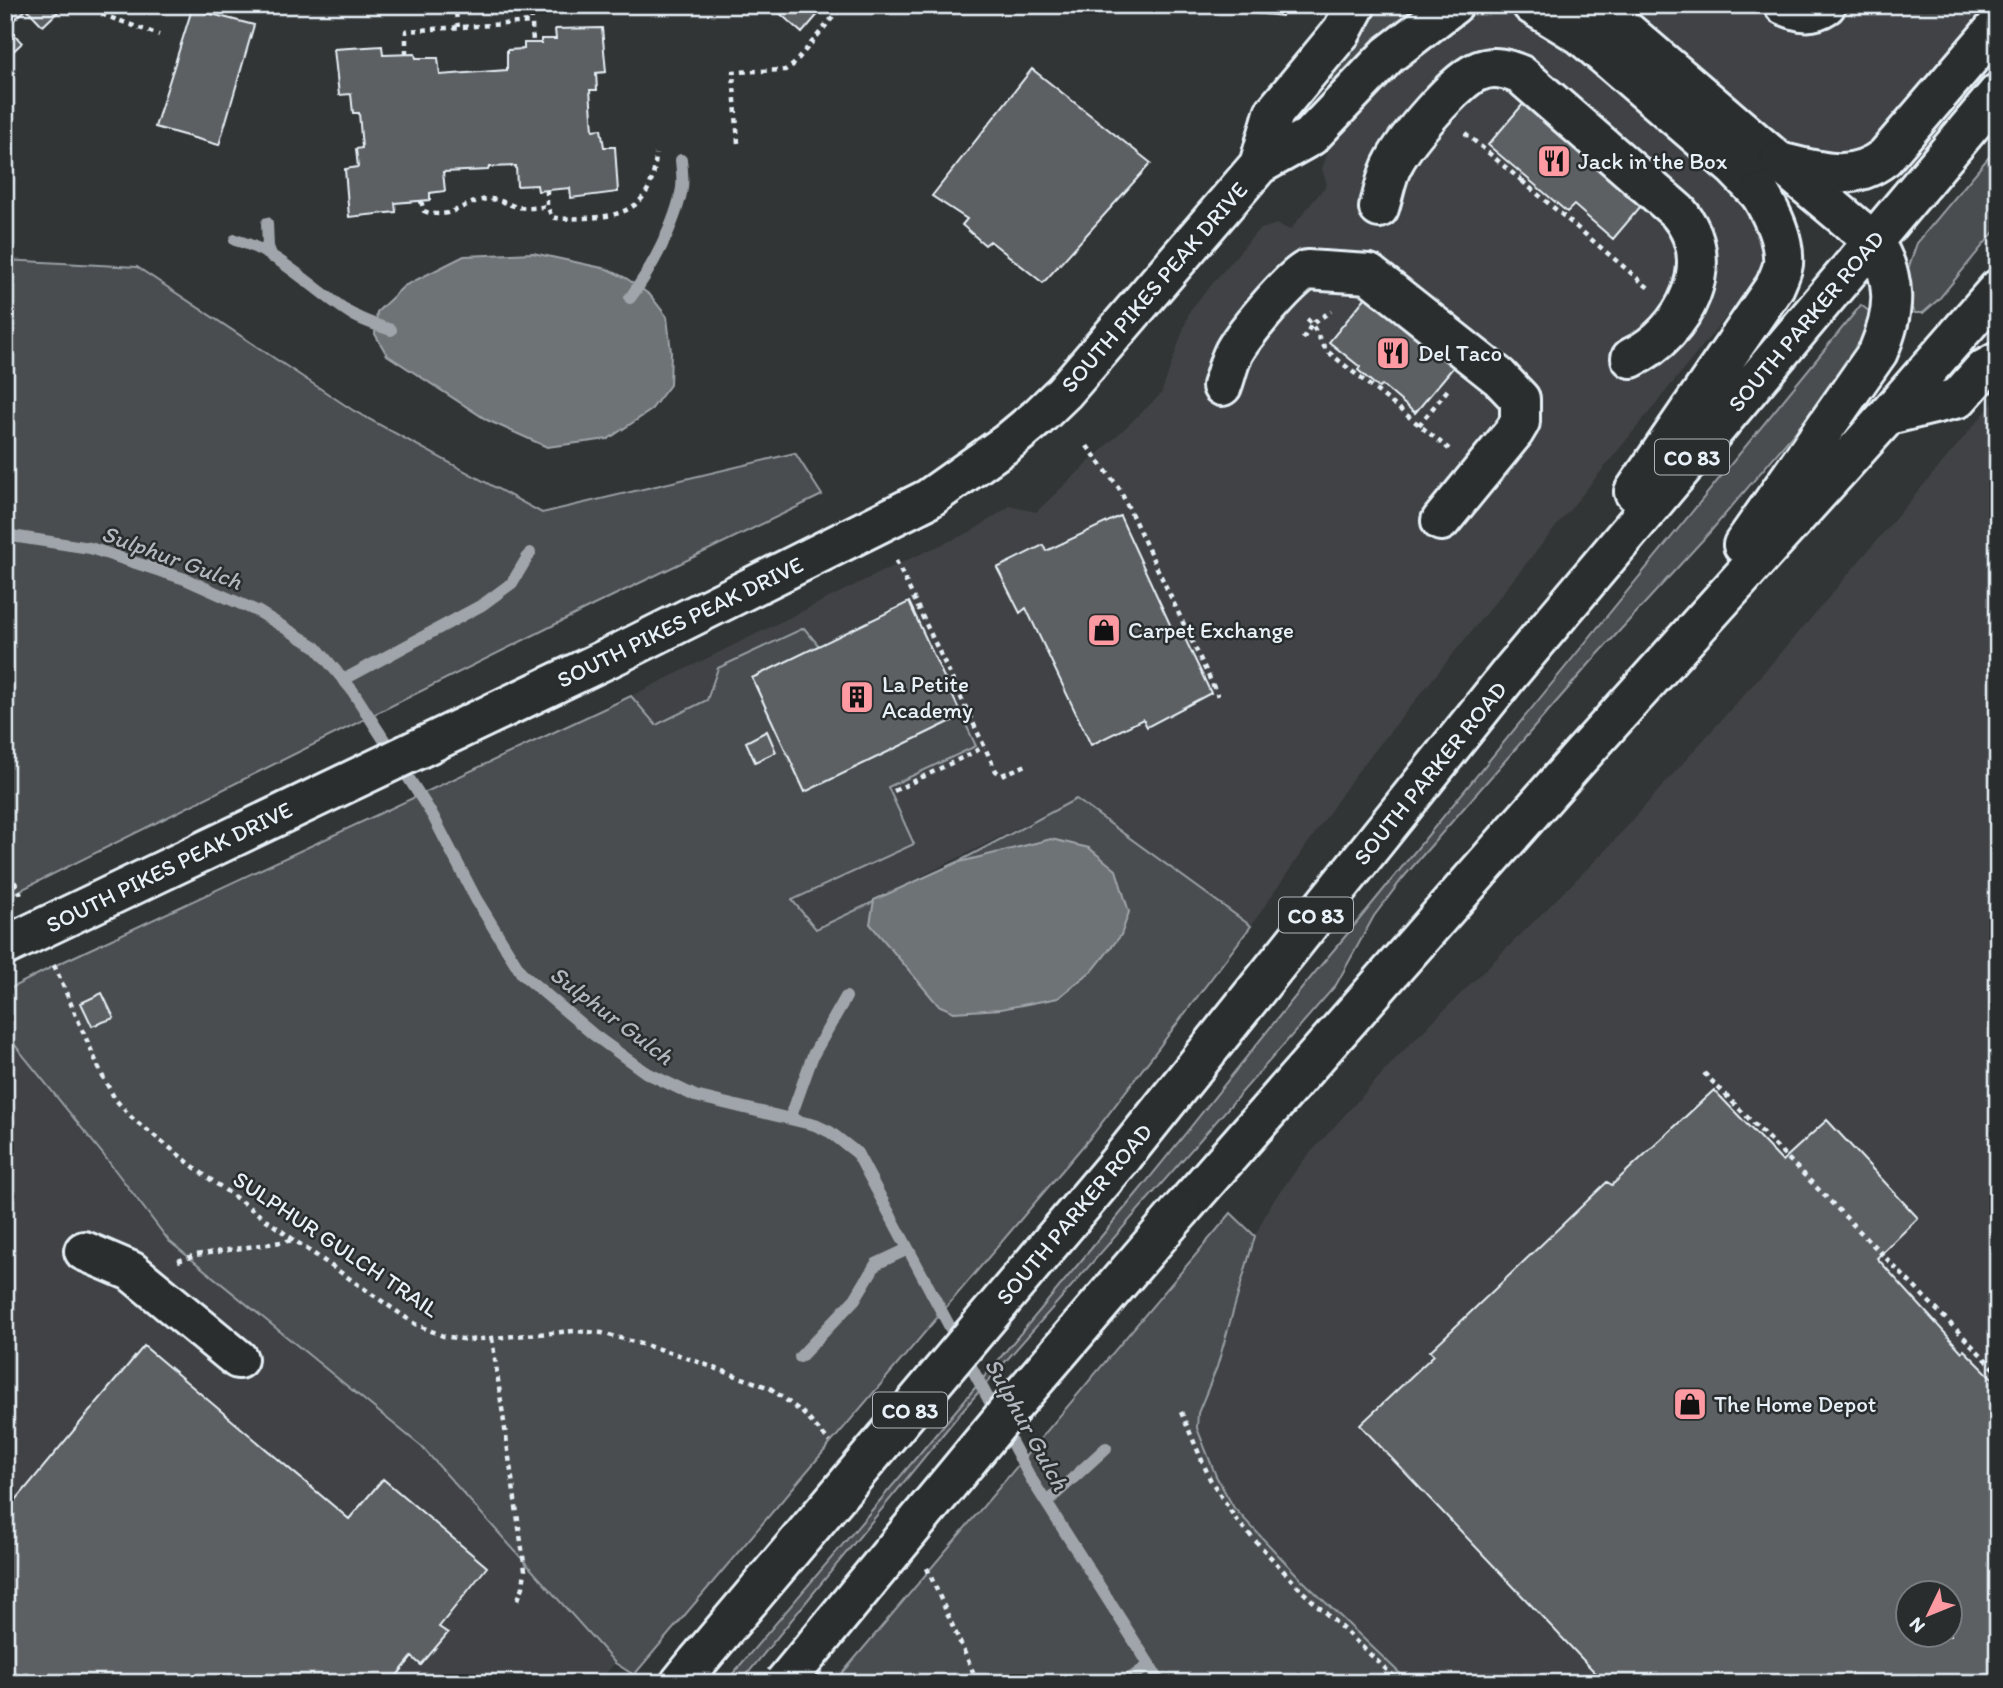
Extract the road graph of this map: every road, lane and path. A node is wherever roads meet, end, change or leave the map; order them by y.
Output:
1 (104, 5) edge
2 (531, 5) edge
3 (843, 5) edge
4 (1356, 5) edge
5 (1453, 5) edge
6 (1532, 5) edge
7 (1596, 5) edge
8 (1784, 5) edge
9 (1826, 5) edge
10 (456, 13) dead end
11 (531, 22) junction
12 (1998, 24) edge
13 (458, 27) junction
14 (159, 35) dead end
15 (533, 43) dead end
16 (406, 54) dead end
17 (1998, 93) edge
18 (1464, 132) dead end
19 (738, 143) dead end
20 (656, 153) dead end
21 (1259, 165) junction
22 (1769, 178) junction
23 (547, 190) dead end
24 (421, 201) dead end
25 (547, 206) junction
26 (1380, 208) dead end
27 (1873, 241) junction
28 (1998, 289) edge
29 (1651, 290) dead end
30 (1334, 309) dead end
31 (1304, 317) dead end
32 (1312, 324) junction
33 (1303, 339) dead end
34 (1631, 358) dead end
35 (1998, 362) edge
36 (1453, 383) dead end
37 (1222, 386) dead end
38 (1888, 415) junction
39 (1419, 425) junction
40 (1087, 446) dead end
41 (1450, 450) dead end
42 (1441, 522) dead end
43 (896, 561) dead end
44 (937, 646) junction
45 (931, 649) dead end
46 (1510, 673) junction
47 (1652, 676) junction
48 (1218, 696) dead end
49 (985, 747) junction
50 (1029, 764) dead end
51 (894, 791) dead end
52 (5, 863) edge
53 (21, 894) dead end
54 (5, 946) edge
55 (54, 966) dead end
56 (1704, 1073) dead end
57 (294, 1240) junction
58 (84, 1251) dead end
59 (174, 1262) dead end
60 (492, 1338) junction
61 (238, 1359) dead end
62 (709, 1365) dead end
63 (1998, 1371) edge
64 (1181, 1412) dead end
65 (516, 1604) dead end
66 (5, 1667) edge
67 (688, 1673) edge
68 (24, 1683) edge
69 (784, 1683) edge
70 (1401, 1683) edge

1 - 14 path
2 - 11 path
3 - 19 path
4 - 21 main road, SOUTH PIKES PEAK DRIVE
5 - 21 main road, SOUTH PIKES PEAK DRIVE
6 - 22 main road
7 - 22 main road
8 - 9 main road
10 - 13 path
11 - 13 path
11 - 15 path
12 - 22 main road
13 - 16 path
17 - 27 main road, SOUTH PARKER ROAD / CO 83
18 - 29 path
20 - 25 path
21 - 54 main road, SOUTH PIKES PEAK DRIVE
22 - 27 main road
22 - 46 main road
23 - 25 path
24 - 25 path
26 - 34 main road
27 - 46 main road, SOUTH PARKER ROAD / CO 83
27 - 47 main road
28 - 38 main road
30 - 32 path
31 - 32 path
32 - 33 path
32 - 39 path
35 - 38 main road
36 - 39 path
37 - 42 main road
38 - 47 main road
39 - 41 path
40 - 48 path
43 - 44 path
44 - 45 path
44 - 49 path
46 - 67 main road, SOUTH PARKER ROAD / CO 83, bridge
47 - 69 main road, bridge
49 - 50 path
49 - 51 path
52 - 53 path
55 - 57 path, SULPHUR GULCH TRAIL
56 - 63 path
57 - 59 path
57 - 60 path, SULPHUR GULCH TRAIL
58 - 61 main road
60 - 62 path, SULPHUR GULCH TRAIL
60 - 65 path
64 - 70 path
66 - 68 path

